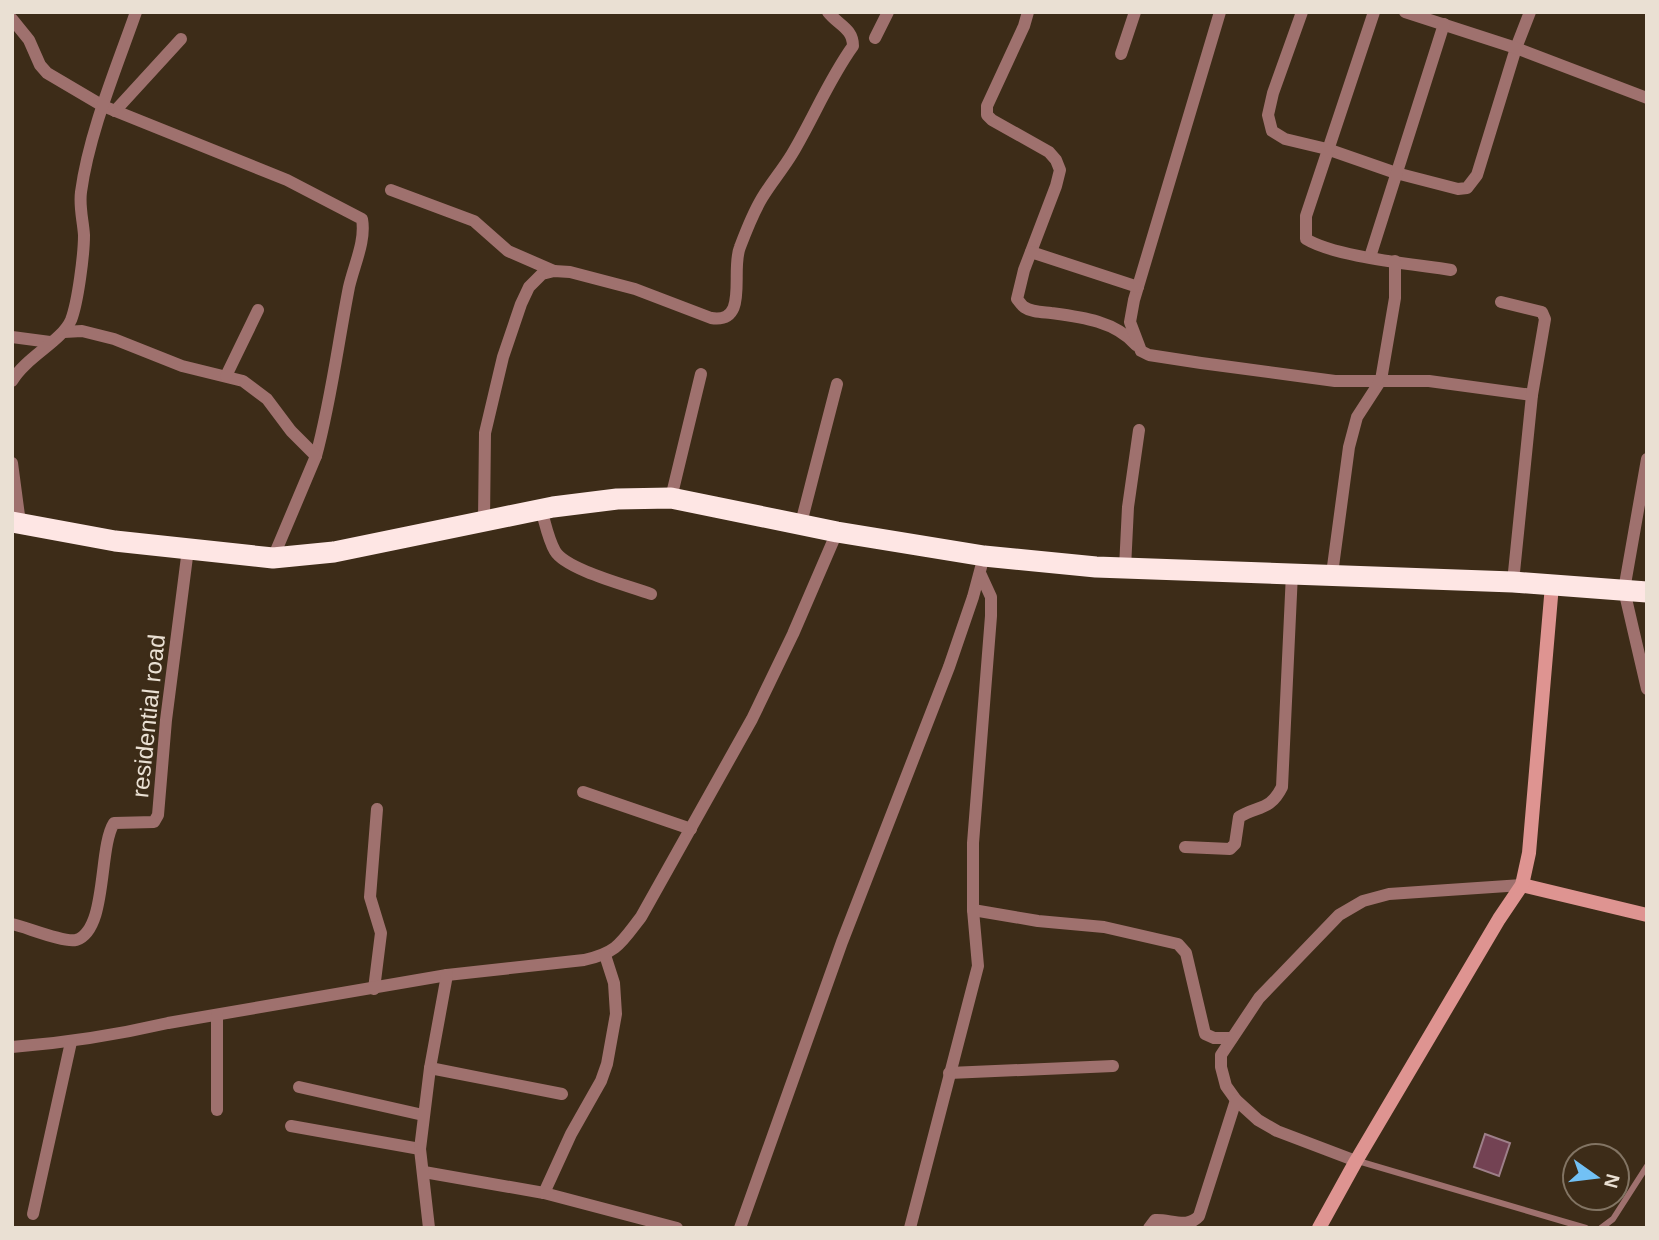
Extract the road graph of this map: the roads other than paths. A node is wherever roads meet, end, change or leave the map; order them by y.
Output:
1 (136, 12) edge
2 (828, 12) edge
3 (888, 12) edge
4 (1028, 12) edge
5 (1135, 12) edge
6 (1220, 12) edge
7 (1302, 12) edge
8 (1374, 12) edge
9 (1405, 12) edge
10 (1530, 12) edge
11 (12, 19) edge
12 (1444, 24) junction
13 (875, 38) dead end
14 (181, 39) dead end
15 (1516, 48) junction
16 (1121, 54) dead end
17 (1647, 98) edge
18 (109, 108) junction
19 (1327, 149) junction
20 (1396, 173) junction
21 (391, 191) dead end
22 (1031, 252) junction
23 (1370, 257) junction
24 (1395, 261) junction
25 (1451, 270) dead end
26 (554, 271) junction
27 (1138, 286) junction
28 (1501, 302) dead end
29 (258, 310) dead end
30 (64, 331) junction
31 (12, 337) edge
32 (50, 342) junction
33 (1140, 351) junction
34 (701, 374) dead end
35 (226, 376) junction
36 (1381, 380) junction
37 (12, 381) edge
38 (837, 384) dead end
39 (1532, 395) junction
40 (1139, 430) dead end
41 (316, 456) junction
42 (1647, 459) edge
43 (12, 463) edge
44 (671, 498) junction
45 (541, 509) junction
46 (484, 520) junction
47 (16, 523) edge
48 (801, 523) junction
49 (836, 532) junction
50 (188, 549) junction
51 (273, 558) junction
52 (982, 565) junction
53 (1125, 568) junction
54 (1292, 573) junction
55 (1332, 574) junction
56 (1513, 582) junction
57 (1552, 584) junction
58 (1624, 590) junction
59 (1647, 592) edge
60 (651, 594) dead end
61 (1647, 689) edge
62 (583, 792) dead end
63 (377, 809) dead end
64 (691, 829) junction
65 (1185, 847) dead end
66 (1522, 885) junction
67 (973, 910) junction
68 (1647, 915) edge
69 (12, 923) edge
70 (605, 956) junction
71 (447, 975) junction
72 (374, 989) junction
73 (218, 1014) junction
74 (1232, 1038) junction
75 (71, 1042) junction
76 (12, 1047) edge
77 (1113, 1066) dead end
78 (430, 1068) junction
79 (949, 1073) junction
80 (299, 1087) dead end
81 (562, 1094) dead end
82 (1236, 1100) junction
83 (217, 1110) dead end
84 (423, 1115) junction
85 (291, 1126) dead end
86 (420, 1149) junction
87 (1356, 1161) junction
88 (1647, 1166) edge
89 (424, 1172) junction
90 (544, 1193) junction
91 (33, 1214) dead end
92 (429, 1228) edge
93 (677, 1228) edge
94 (740, 1228) edge
95 (910, 1228) edge
96 (1149, 1228) edge
97 (1319, 1228) edge
98 (1586, 1228) edge
99 (1601, 1228) edge

1 - 18 street
2 - 26 street
3 - 13 street
4 - 22 street
5 - 16 street
6 - 27 street
7 - 19 street
8 - 19 street
9 - 12 street
10 - 15 street
11 - 18 street
12 - 15 street
12 - 20 street
14 - 18 street
15 - 17 street
15 - 20 street
18 - 30 street
18 - 41 street
19 - 20 street
19 - 23 street
20 - 23 street
21 - 26 street
22 - 27 street
22 - 33 street
23 - 24 street
24 - 25 street
24 - 36 street
26 - 46 street
27 - 33 street
28 - 39 street
29 - 35 street
30 - 32 street
30 - 35 street
31 - 32 street
32 - 37 street
33 - 36 street
34 - 44 street
35 - 41 street
36 - 39 street
36 - 55 street
38 - 48 street
39 - 56 street
40 - 53 street
41 - 51 street
42 - 58 street
43 - 47 street
44 - 45 highway
44 - 48 highway
45 - 46 highway
45 - 60 street
46 - 51 highway
47 - 50 highway
48 - 49 highway
49 - 52 highway
49 - 64 street
50 - 51 highway
50 - 69 street, residential road
52 - 53 highway
52 - 67 street
52 - 94 street
53 - 54 highway
54 - 55 highway
54 - 65 street
55 - 56 highway
56 - 57 highway
57 - 58 highway
57 - 66 street
58 - 59 highway
58 - 61 street
62 - 64 street
63 - 72 street
64 - 70 street
66 - 68 street
66 - 74 street
66 - 87 street
67 - 74 street
67 - 79 street
70 - 71 street
70 - 90 street
71 - 72 street
71 - 78 street
72 - 73 street
73 - 75 street
73 - 83 street
74 - 82 street
75 - 76 street
75 - 91 street
77 - 79 street
78 - 81 street
78 - 84 street
79 - 95 street
80 - 84 street
82 - 87 street
82 - 96 street
84 - 86 street
85 - 86 street
86 - 89 street
87 - 97 street
87 - 98 lane
88 - 99 lane
89 - 90 street
89 - 92 street
90 - 93 street

